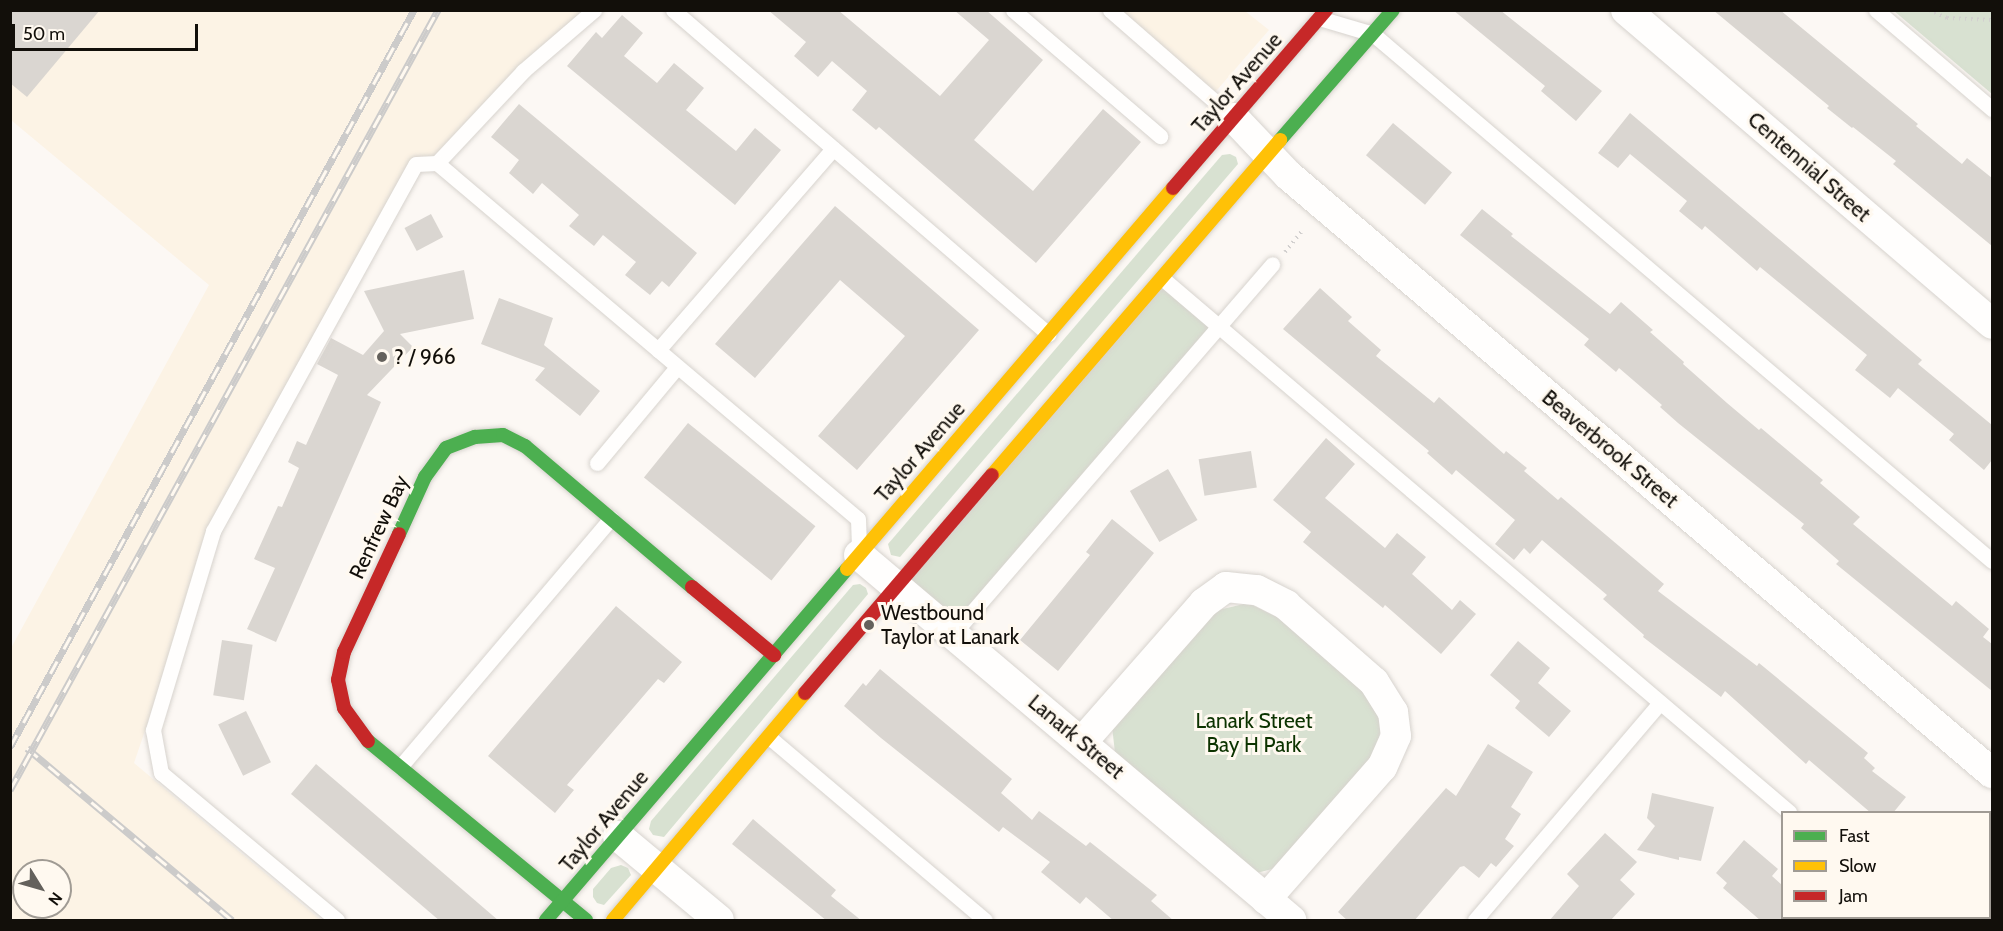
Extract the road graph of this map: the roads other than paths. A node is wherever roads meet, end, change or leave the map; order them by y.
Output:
1 (594, 10) edge
2 (673, 10) edge
3 (1013, 10) edge
4 (1110, 10) edge
5 (1393, 10) edge
6 (1626, 10) edge
7 (1876, 10) edge
8 (1319, 13) edge
9 (1373, 34) junction
10 (1992, 109) edge
11 (1234, 118) junction
12 (1160, 136) dead end
13 (833, 148) junction
14 (1267, 155) junction
15 (437, 163) junction
16 (1276, 261) road end
17 (1162, 278) junction
18 (1992, 324) edge
19 (1218, 326) junction
20 (1049, 334) junction
21 (658, 350) junction
22 (677, 367) junction
23 (597, 463) dead end
24 (611, 518) junction
25 (859, 555) junction
26 (1992, 561) edge
27 (897, 585) junction
28 (954, 633) junction
29 (774, 655) junction
30 (1660, 703) junction
31 (769, 737) junction
32 (1082, 742) junction
33 (400, 767) junction
34 (1992, 773) edge
35 (1787, 811) edge
36 (618, 836) junction
37 (658, 869) junction
38 (1266, 899) junction
39 (563, 901) junction
40 (337, 921) edge
41 (546, 921) edge
42 (586, 921) edge
43 (613, 921) edge
44 (719, 921) edge
45 (986, 921) edge
46 (1291, 921) edge
47 (1475, 921) edge

1 - 15 lane
2 - 13 lane
3 - 12 lane
4 - 11 lane
5 - 9 main road
6 - 18 street, Centennial Street
7 - 10 lane
8 - 9 lane
8 - 11 main road, Taylor Avenue
9 - 14 main road
9 - 26 lane
11 - 14 street, Beaverbrook Street
11 - 20 main road, Taylor Avenue
13 - 20 lane
13 - 21 lane
14 - 17 main road
14 - 34 street, Beaverbrook Street
15 - 21 lane
15 - 40 lane
16 - 19 lane
17 - 19 lane
17 - 27 main road
19 - 28 lane
19 - 30 lane
20 - 25 main road, Taylor Avenue
21 - 22 lane
22 - 23 lane
22 - 25 lane
24 - 29 main road, Renfrew Bay
24 - 33 lane
24 - 33 main road, Renfrew Bay
25 - 27 street, Lanark Street
25 - 29 main road, Taylor Avenue
27 - 28 street, Lanark Street
27 - 31 main road
28 - 32 street, Lanark Street
29 - 36 main road, Taylor Avenue
30 - 35 lane
30 - 47 lane
31 - 37 main road
31 - 45 lane
32 - 38 street, Lanark Street
32 - 38 street
33 - 39 main road, Renfrew Bay
36 - 37 street
36 - 39 main road, Taylor Avenue
37 - 43 main road
37 - 44 street
38 - 46 street, Lanark Street
39 - 41 main road, Taylor Avenue
39 - 42 main road, Renfrew Bay

